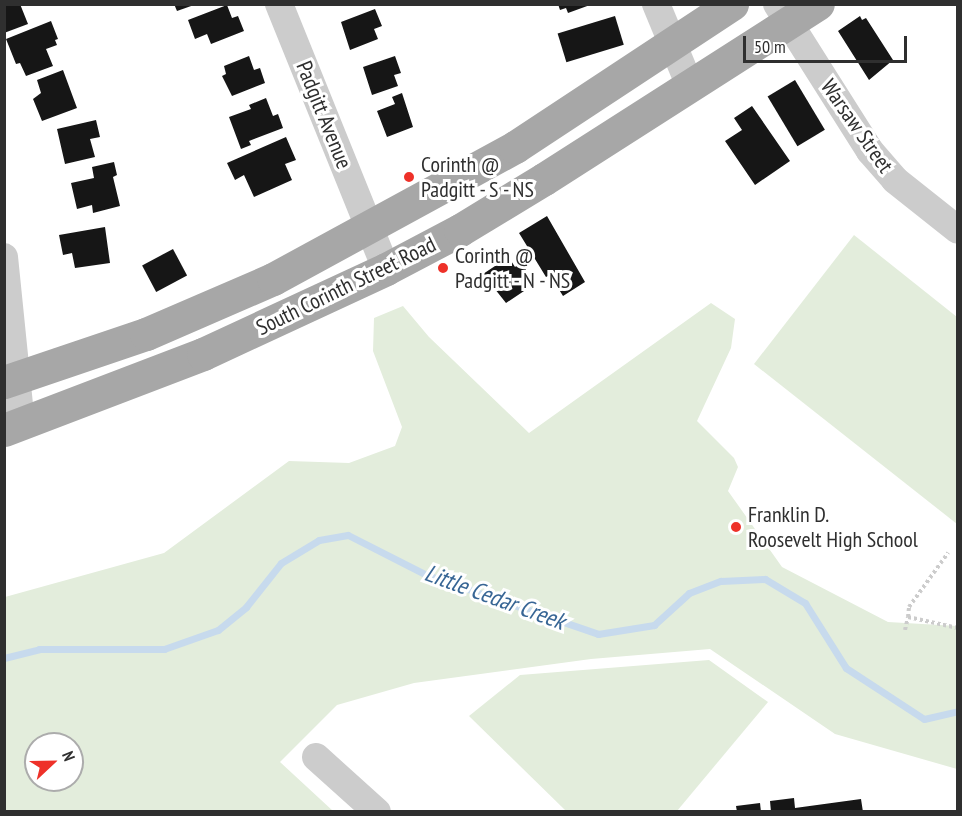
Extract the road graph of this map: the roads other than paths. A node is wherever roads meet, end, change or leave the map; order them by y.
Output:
1 (279, 4) edge
2 (656, 4) edge
3 (732, 4) edge
4 (818, 4) edge
5 (783, 14) edge
6 (671, 44) junction
7 (690, 86) junction
8 (369, 226) junction
9 (957, 230) edge
10 (4, 257) edge
11 (387, 269) junction
12 (109, 348) junction
13 (10, 381) edge
14 (122, 387) junction
15 (13, 427) edge
16 (316, 757) dead end
17 (378, 812) edge

1 - 8 street, Padgitt Avenue
2 - 6 street
3 - 6 main road, South Corinth Street Road
4 - 5 main road, South Corinth Street Road
5 - 7 main road, South Corinth Street Road
5 - 9 street, Warsaw Street
6 - 7 street
6 - 8 main road, South Corinth Street Road
7 - 11 main road, South Corinth Street Road
8 - 11 street, Padgitt Avenue
8 - 12 main road, South Corinth Street Road
10 - 13 street
11 - 14 main road, South Corinth Street Road
12 - 13 main road, South Corinth Street Road
12 - 14 main road
13 - 15 street
14 - 15 main road, South Corinth Street Road
16 - 17 street

